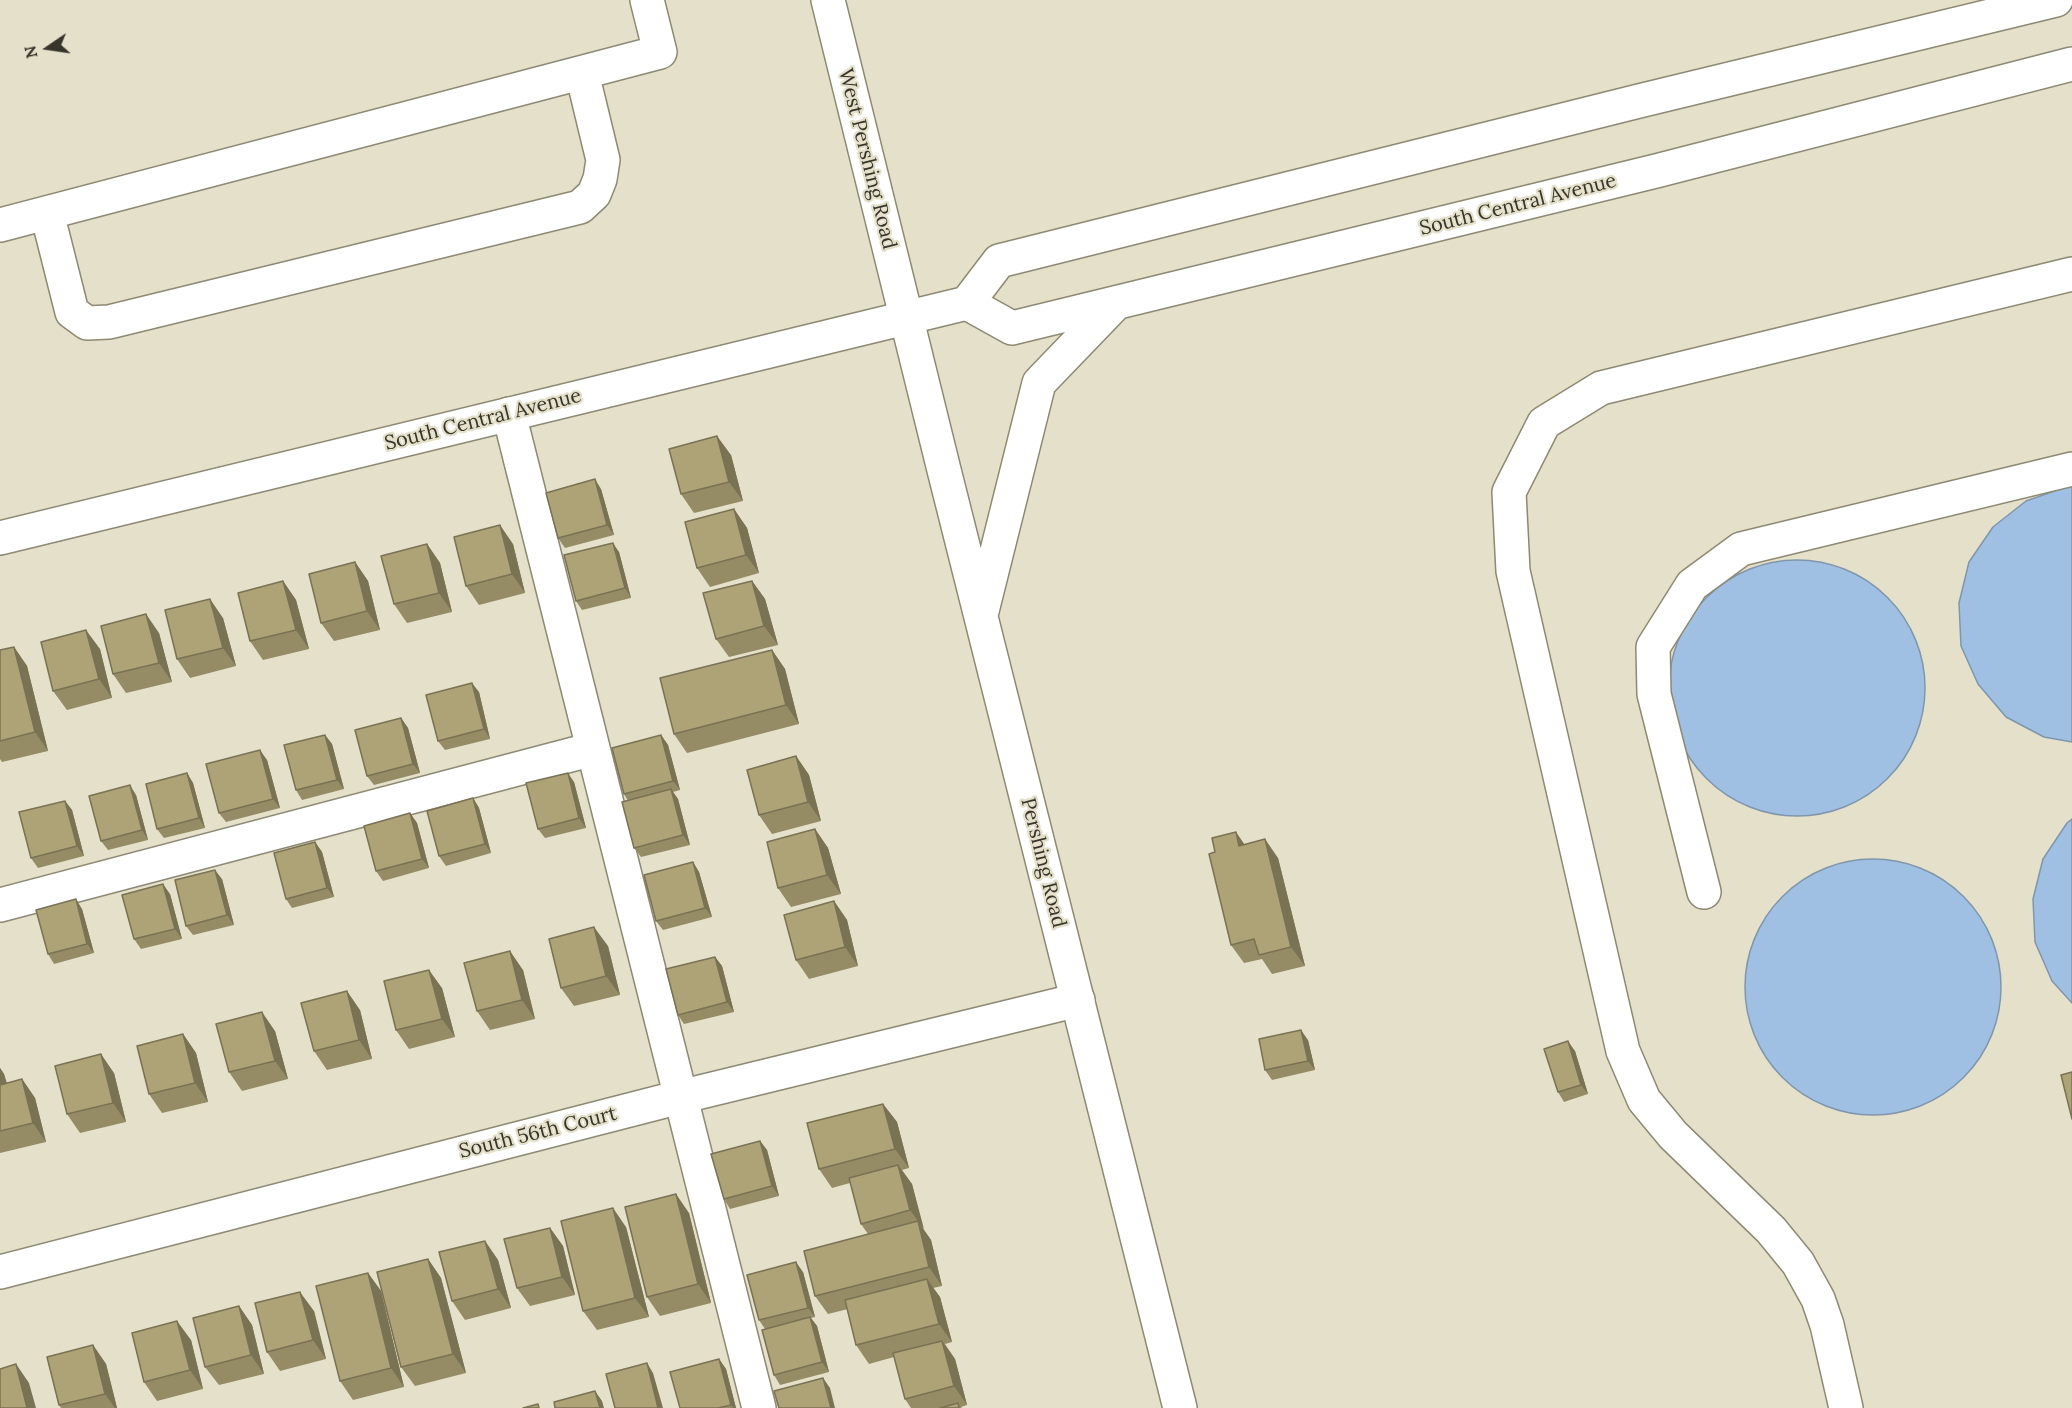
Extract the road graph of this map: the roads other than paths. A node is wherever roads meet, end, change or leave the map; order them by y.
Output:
1 (647, 0) edge
2 (828, 0) edge
3 (2056, 0) edge
4 (2072, 64) edge
5 (582, 73) junction
6 (47, 213) junction
7 (0, 225) edge
8 (2072, 274) edge
9 (967, 303) junction
10 (1116, 303) junction
11 (906, 317) junction
12 (509, 414) junction
13 (2072, 469) edge
14 (0, 538) edge
15 (981, 616) junction
16 (593, 749) junction
17 (1704, 892) dead end
18 (0, 905) edge
19 (1078, 1000) junction
20 (680, 1097) junction
21 (0, 1272) edge
22 (759, 1408) edge
23 (1180, 1408) edge
24 (1846, 1408) edge

1 - 5 main road
2 - 11 main road, West Pershing Road
3 - 9 main road
4 - 10 main road, South Central Avenue
5 - 6 main road
5 - 6 main road
6 - 7 main road
8 - 24 main road
9 - 10 main road, South Central Avenue
9 - 11 main road, South Central Avenue
10 - 15 main road
11 - 12 main road, South Central Avenue
11 - 15 main road, Pershing Road
12 - 14 main road, South Central Avenue
12 - 16 main road
13 - 17 main road
15 - 19 main road, Pershing Road
16 - 18 main road
16 - 20 main road
19 - 20 main road, South 56th Court
19 - 23 main road, Pershing Road
20 - 21 main road, South 56th Court
20 - 22 main road

